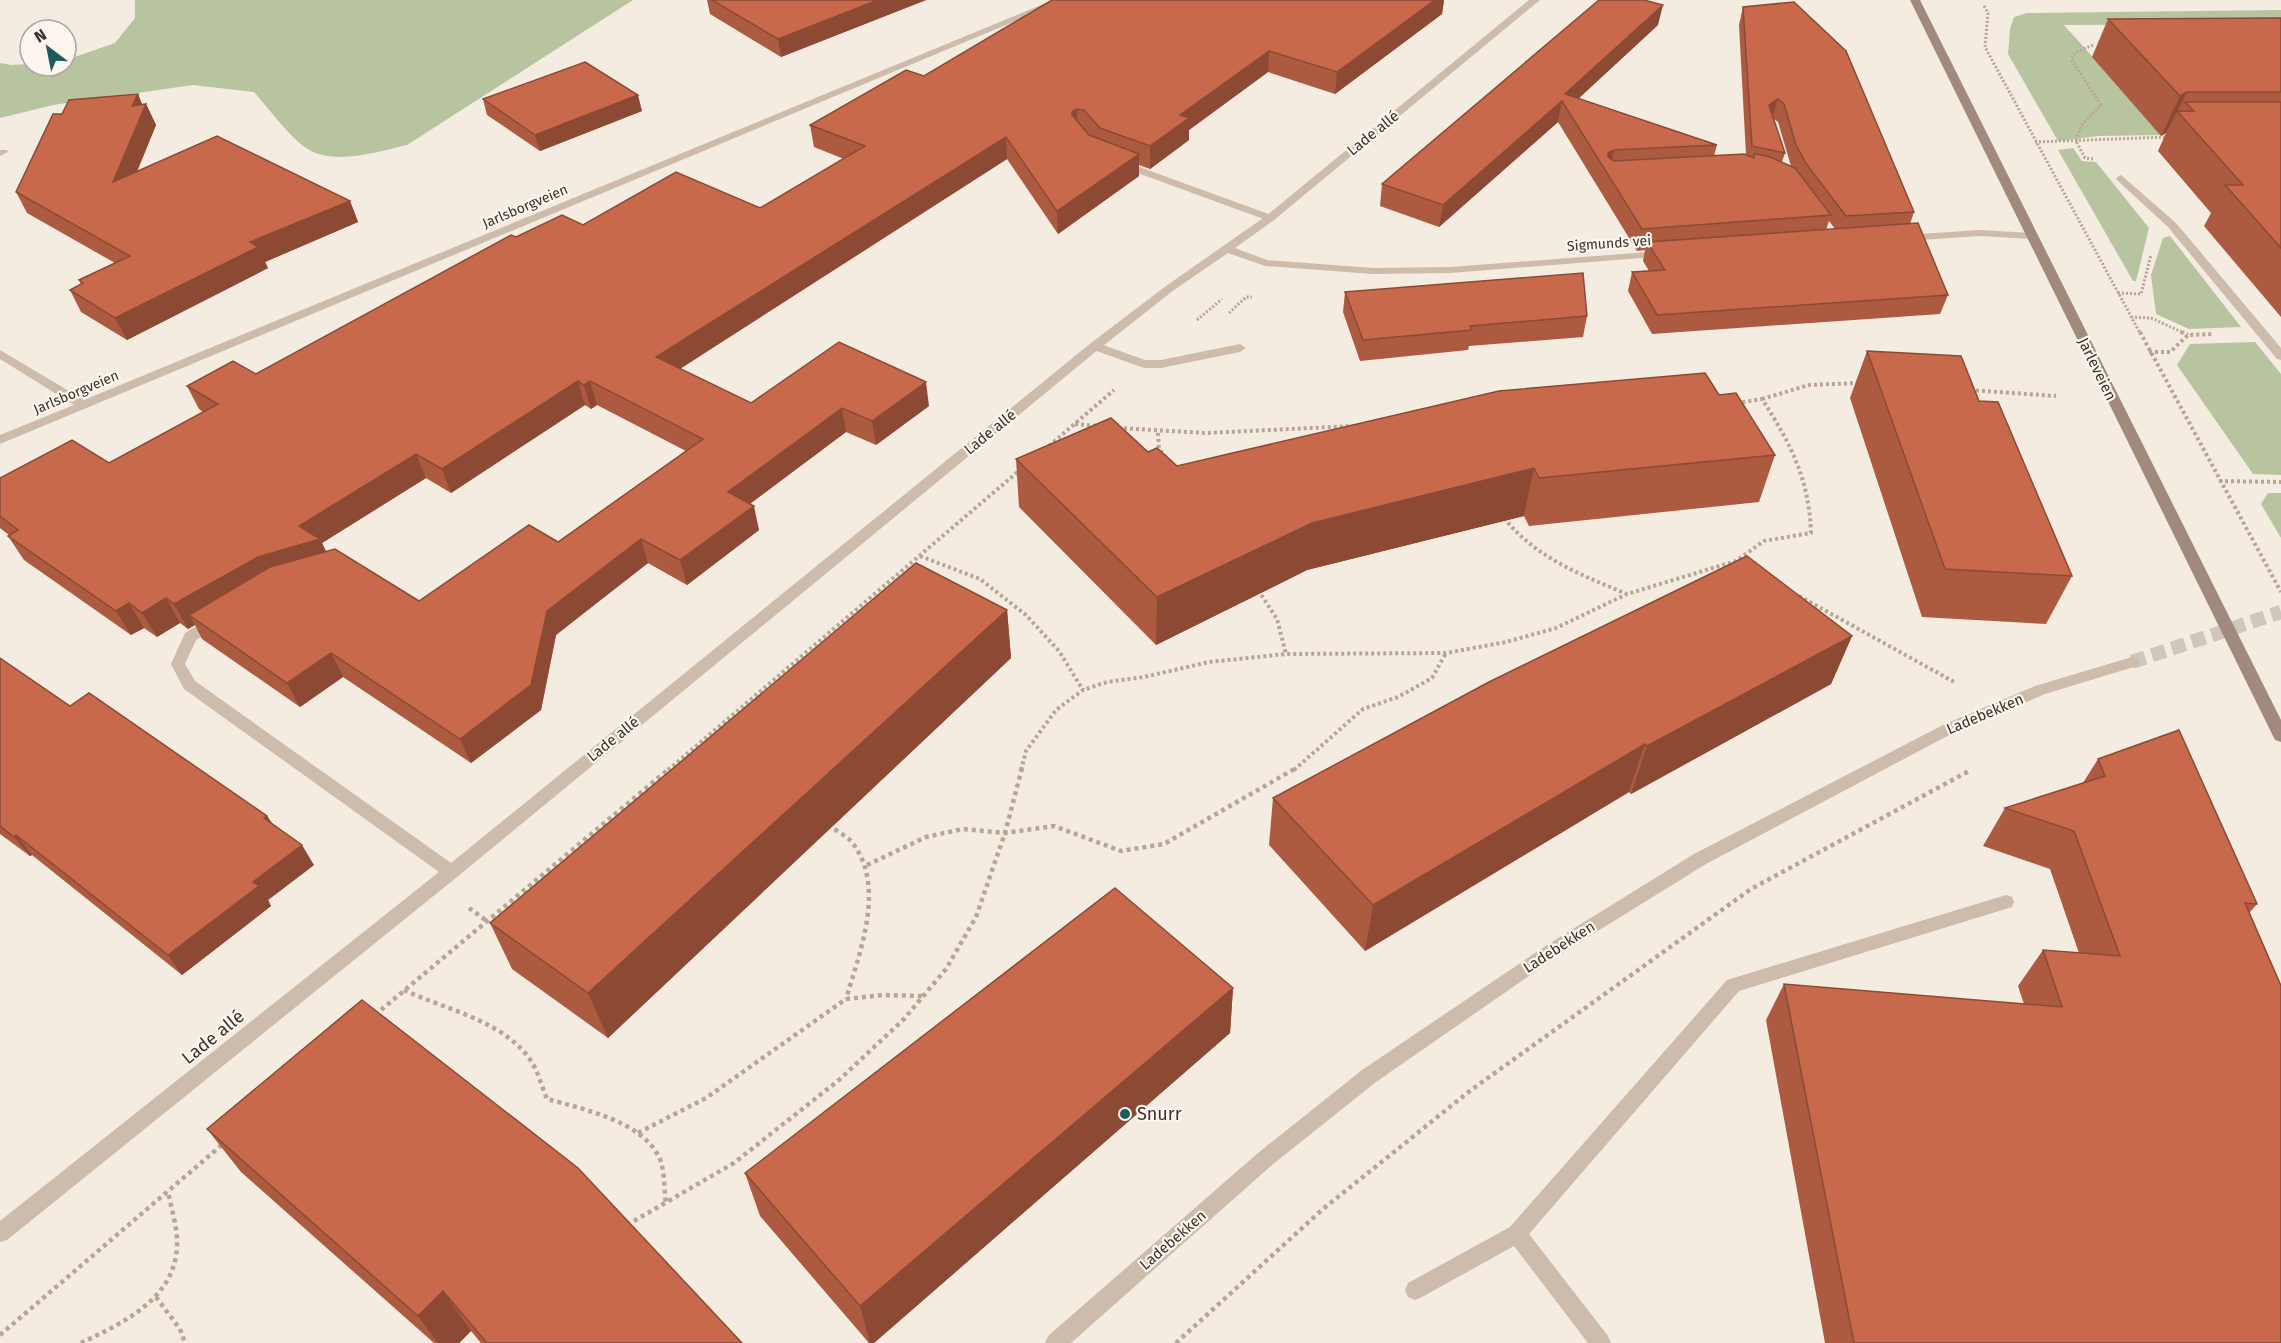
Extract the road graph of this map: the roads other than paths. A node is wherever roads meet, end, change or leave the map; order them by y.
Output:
1 (1061, 0) edge
2 (1535, 0) edge
3 (1915, 0) edge
4 (1106, 158) edge
5 (2121, 178) dead end
6 (1270, 218) junction
7 (2031, 236) junction
8 (1894, 238) edge
9 (1228, 249) junction
10 (1671, 253) edge
11 (1095, 346) junction
12 (1240, 348) dead end
13 (0, 354) edge
14 (2281, 356) edge
15 (83, 405) junction
16 (0, 440) edge
17 (228, 614) edge
18 (2132, 662) tunnel mouth
19 (2279, 732) edge
20 (451, 872) junction
21 (2006, 902) dead end
22 (0, 1233) edge
23 (1517, 1234) junction
24 (1415, 1290) dead end
25 (1055, 1343) edge
26 (1601, 1343) edge

1 - 15 street, Jarlsborgveien
2 - 6 street, Lade allé
3 - 7 main road, Jarleveien
4 - 6 street
5 - 14 street
6 - 9 street, Lade allé
7 - 8 street
7 - 19 main road, Jarleveien
9 - 10 street, Sigmunds vei
9 - 11 street, Lade allé
11 - 12 street
11 - 20 street, Lade allé
13 - 15 street
15 - 16 street, Jarlsborgveien
17 - 20 street
18 - 25 street, Ladebekken
20 - 22 street, Lade allé
21 - 23 street
23 - 24 street
23 - 26 street

